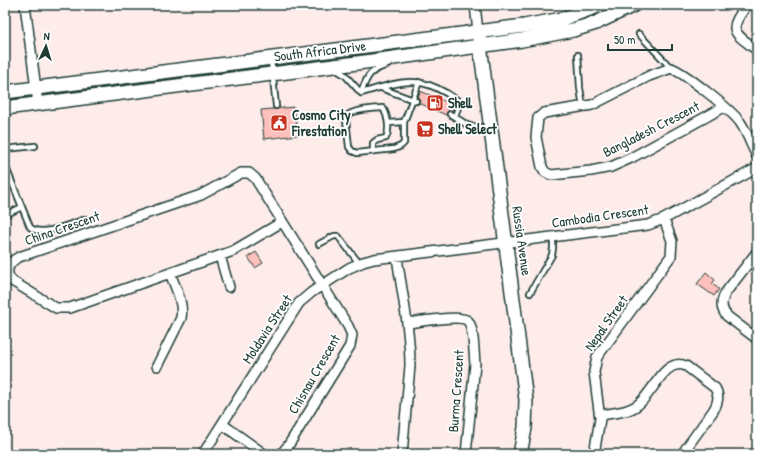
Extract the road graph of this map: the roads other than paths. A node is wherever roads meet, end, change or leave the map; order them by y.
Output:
1 (24, 5) edge
2 (475, 5) edge
3 (601, 5) edge
4 (634, 5) edge
5 (747, 5) edge
6 (478, 32) junction
7 (639, 34) dead end
8 (480, 46) junction
9 (757, 50) edge
10 (413, 55) junction
11 (578, 55) dead end
12 (271, 59) junction
13 (330, 66) junction
14 (671, 68) junction
15 (273, 73) junction
16 (419, 82) junction
17 (36, 88) junction
18 (381, 88) junction
19 (5, 92) edge
20 (361, 93) junction
21 (414, 100) junction
22 (38, 104) junction
23 (276, 106) dead end
24 (583, 107) junction
25 (724, 107) junction
26 (5, 108) edge
27 (404, 122) junction
28 (388, 123) junction
29 (490, 128) junction
30 (35, 146) dead end
31 (5, 149) edge
32 (373, 151) junction
33 (757, 156) edge
34 (5, 165) edge
35 (757, 168) edge
36 (6, 173) edge
37 (22, 207) junction
38 (5, 215) edge
39 (86, 219) dead end
40 (664, 219) junction
41 (282, 222) junction
42 (553, 237) junction
43 (319, 244) dead end
44 (506, 244) junction
45 (757, 252) edge
46 (220, 256) junction
47 (397, 257) junction
48 (359, 263) junction
49 (170, 273) junction
50 (323, 285) junction
51 (229, 287) dead end
52 (530, 293) dead end
53 (407, 323) junction
54 (757, 339) edge
55 (157, 366) dead end
56 (600, 415) junction
57 (222, 424) junction
58 (204, 454) edge
59 (264, 454) edge
60 (280, 454) edge
61 (402, 454) edge
62 (466, 454) edge
63 (520, 454) edge
64 (594, 454) edge
65 (682, 454) edge

1 - 17 street
2 - 6 street
3 - 6 street, South Africa Drive
4 - 8 street, South Africa Drive
5 - 9 street
6 - 8 street, Russia Avenue
6 - 12 street, South Africa Drive
7 - 14 lane
8 - 10 street, South Africa Drive
8 - 29 street, Russia Avenue
10 - 13 street, South Africa Drive
10 - 20 lane
11 - 24 lane
12 - 15 lane
12 - 17 street, South Africa Drive
13 - 15 street, South Africa Drive
13 - 20 lane
14 - 24 street, Bangladesh Crescent
14 - 25 street, Bangladesh Crescent
15 - 22 street, South Africa Drive
15 - 23 lane
16 - 18 lane
16 - 21 lane
16 - 29 lane
17 - 19 street, South Africa Drive
17 - 22 street
18 - 20 lane
18 - 21 lane
21 - 27 lane
22 - 26 street, South Africa Drive
24 - 25 street, Bangladesh Crescent
25 - 33 street, Bangladesh Crescent
27 - 28 lane
27 - 32 lane
28 - 32 lane
28 - 32 lane
29 - 44 street, Russia Avenue
30 - 31 lane
34 - 36 lane
35 - 40 street, Cambodia Crescent
36 - 37 lane
37 - 38 lane
37 - 39 lane
40 - 42 street, Cambodia Crescent
40 - 56 street, Nepal Street
41 - 46 street, China Crescent
41 - 49 street, China Crescent
41 - 50 street, China Crescent
42 - 44 street, Cambodia Crescent
42 - 52 lane
43 - 48 lane
44 - 47 street, Moldavia Street
44 - 63 street, Russia Avenue
45 - 54 street
46 - 49 street, China Crescent
46 - 51 street
47 - 48 street, Moldavia Street
47 - 53 street
48 - 50 street, Moldavia Street
49 - 55 street
50 - 57 street, Moldavia Street
50 - 60 street, Chisnau Crescent
53 - 61 street
53 - 62 street, Burma Crescent
56 - 64 street, Nepal Street
56 - 65 street
57 - 58 street, Moldavia Street
57 - 59 street

